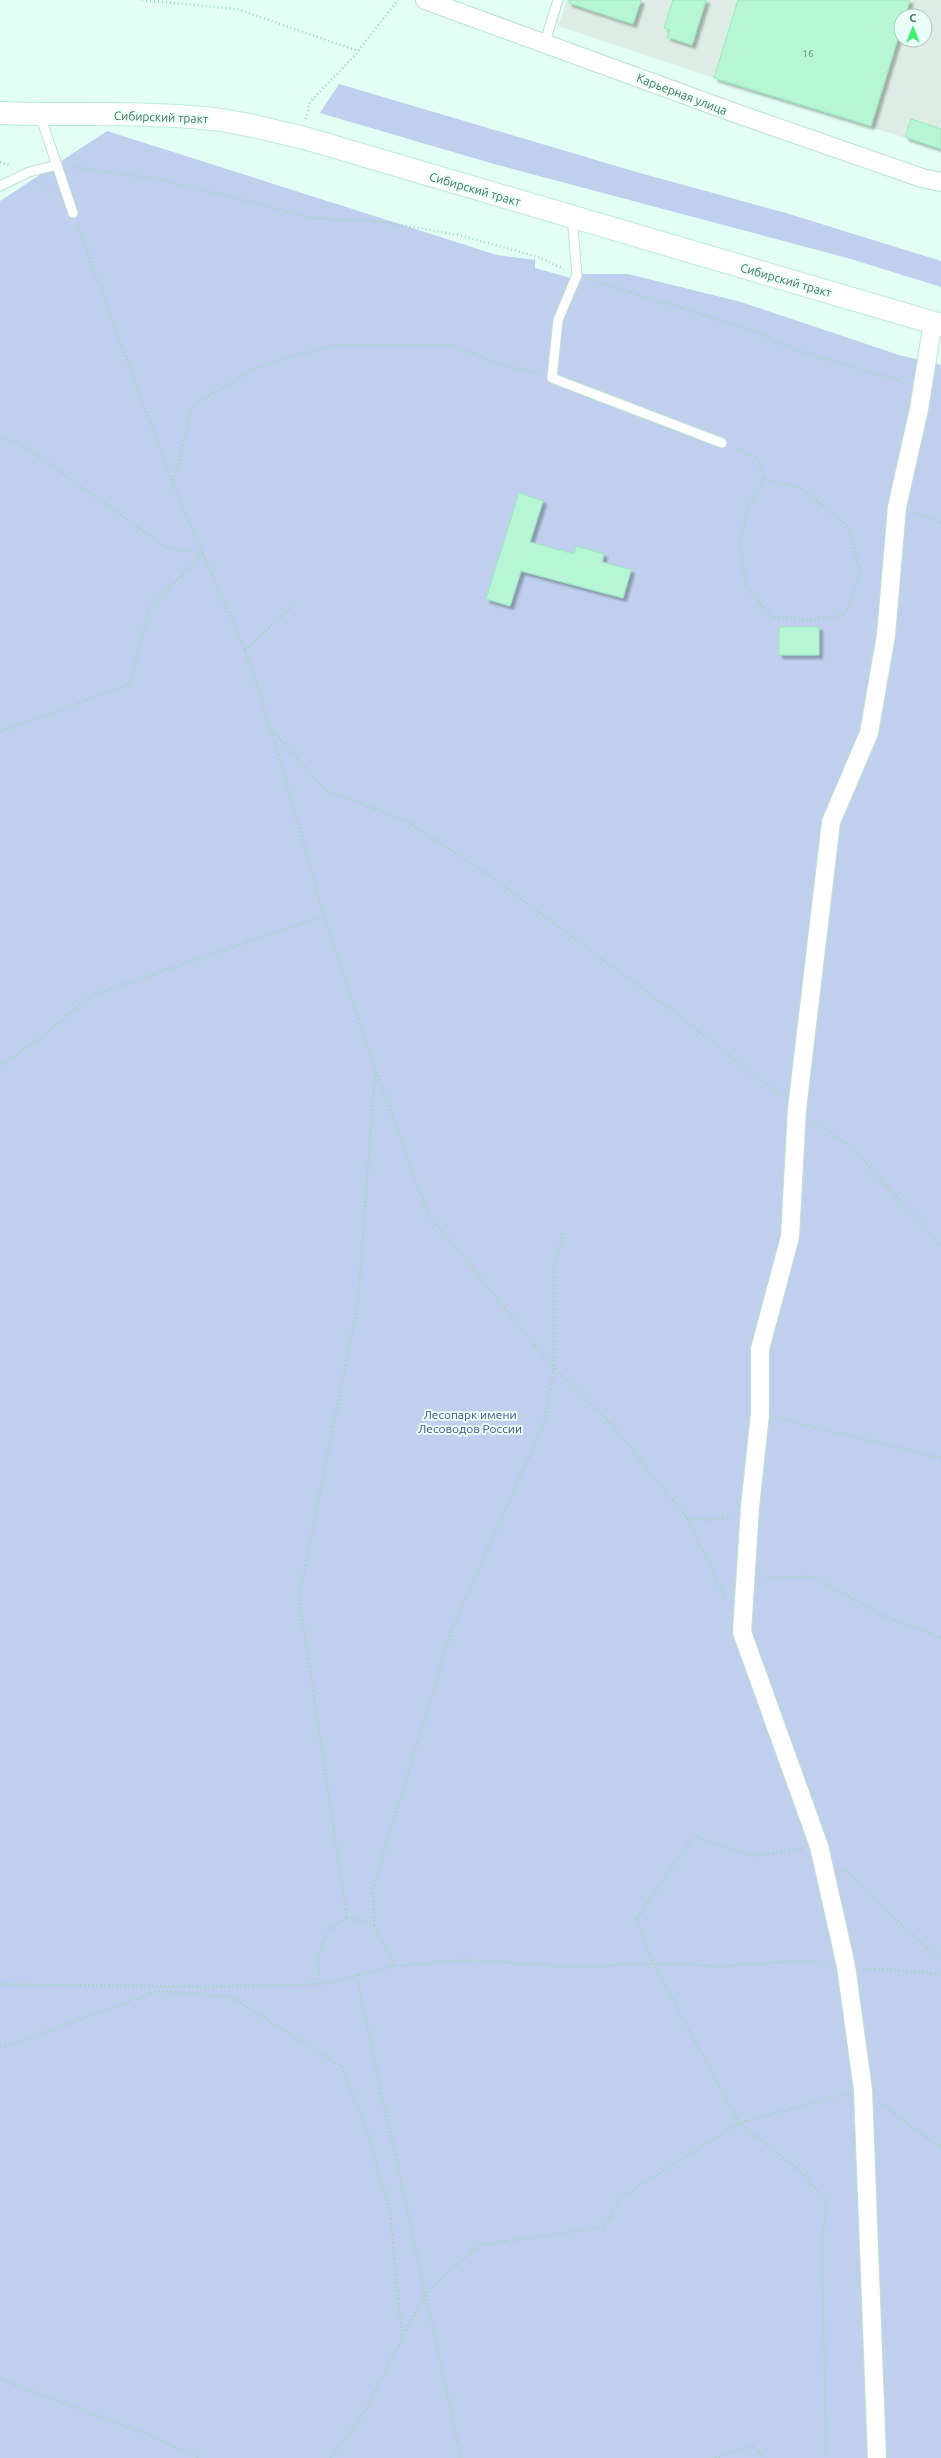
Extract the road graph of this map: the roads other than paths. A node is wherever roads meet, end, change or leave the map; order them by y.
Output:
1 (424, 0) edge
2 (558, 0) edge
3 (545, 42) junction
4 (0, 113) edge
5 (40, 115) junction
6 (57, 165) junction
7 (941, 182) edge
8 (0, 186) edge
9 (73, 213) road end
10 (572, 217) junction
11 (937, 323) edge
12 (722, 443) road end
13 (877, 2458) edge

1 - 3 street, Карьерная улица
2 - 3 lane
3 - 7 street, Карьерная улица
4 - 5 main road, Сибирский тракт
5 - 6 lane
5 - 10 main road, Сибирский тракт
6 - 8 lane
6 - 9 lane
10 - 11 main road, Сибирский тракт
10 - 12 lane
11 - 13 street

